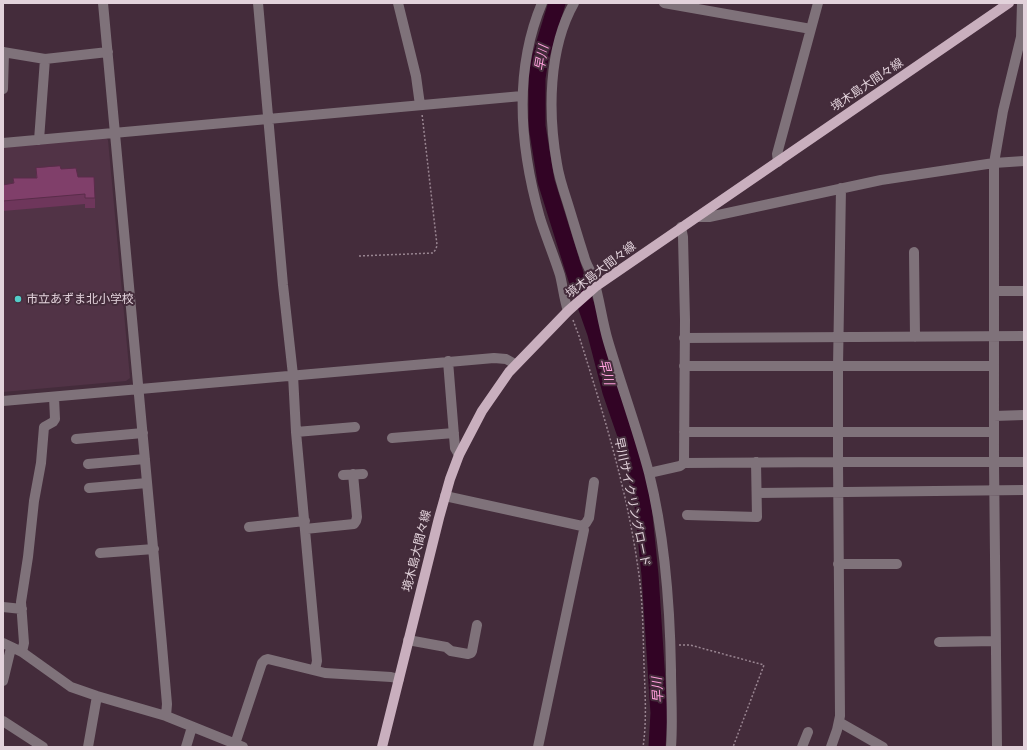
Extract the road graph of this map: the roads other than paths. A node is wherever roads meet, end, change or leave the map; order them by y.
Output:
1 (103, 3) edge
2 (258, 3) edge
3 (398, 3) edge
4 (542, 3) edge
5 (574, 3) edge
6 (664, 3) edge
7 (818, 3) edge
8 (1009, 3) edge
9 (1022, 3) edge
10 (811, 29) junction
11 (3, 52) edge
12 (108, 52) junction
13 (45, 59) junction
14 (3, 83) edge
15 (3, 90) edge
16 (522, 96) junction
17 (420, 104) junction
18 (268, 119) junction
19 (116, 133) junction
20 (39, 140) junction
21 (3, 143) edge
22 (1024, 161) edge
23 (778, 162) junction
24 (994, 164) junction
25 (841, 188) junction
26 (697, 217) junction
27 (681, 227) junction
28 (914, 252) dead end
29 (593, 289) junction
30 (994, 291) junction
31 (1024, 292) edge
32 (569, 311) junction
33 (994, 336) junction
34 (1024, 336) edge
35 (838, 337) junction
36 (915, 337) junction
37 (684, 338) junction
38 (448, 361) junction
39 (515, 364) junction
40 (684, 366) junction
41 (838, 366) junction
42 (994, 366) junction
43 (293, 375) junction
44 (139, 389) junction
45 (54, 397) junction
46 (3, 401) edge
47 (1024, 415) edge
48 (994, 416) junction
49 (355, 427) dead end
50 (296, 432) junction
51 (684, 432) junction
52 (838, 432) junction
53 (994, 432) junction
54 (143, 433) junction
55 (454, 433) junction
56 (392, 438) dead end
57 (76, 439) dead end
58 (459, 455) junction
59 (145, 458) junction
60 (756, 462) junction
61 (838, 462) junction
62 (994, 462) junction
63 (1024, 462) edge
64 (684, 463) junction
65 (88, 464) dead end
66 (649, 472) junction
67 (353, 474) dead end
68 (594, 482) dead end
69 (147, 483) junction
70 (89, 488) dead end
71 (994, 490) junction
72 (1024, 490) edge
73 (756, 493) junction
74 (838, 493) junction
75 (445, 496) junction
76 (688, 515) dead end
77 (305, 525) junction
78 (582, 526) junction
79 (249, 527) dead end
80 (154, 549) junction
81 (100, 553) dead end
82 (838, 564) junction
83 (897, 564) dead end
84 (3, 607) edge
85 (22, 609) junction
86 (477, 626) dead end
87 (408, 640) junction
88 (996, 641) junction
89 (939, 642) dead end
90 (12, 648) edge
91 (315, 670) junction
92 (399, 679) junction
93 (3, 681) edge
94 (97, 696) junction
95 (166, 716) junction
96 (3, 721) edge
97 (839, 722) junction
98 (192, 727) junction
99 (808, 732) dead end
100 (239, 745) edge
101 (43, 747) edge
102 (88, 747) edge
103 (186, 747) edge
104 (382, 747) edge
105 (538, 747) edge
106 (671, 747) edge
107 (802, 747) edge
108 (831, 747) edge
109 (884, 747) edge
110 (997, 747) edge

1 - 12 street
2 - 18 street
3 - 17 street
4 - 16 street
5 - 29 street
6 - 10 street
7 - 10 street
8 - 23 main road, 境木島大間々線
9 - 24 street
10 - 23 street
11 - 13 street
11 - 14 street
12 - 13 street
12 - 19 street
13 - 20 street
14 - 15 street
16 - 17 street
16 - 32 street
17 - 18 street
18 - 19 street
18 - 43 street
19 - 20 street
19 - 44 street
20 - 21 street
22 - 24 street
23 - 26 main road, 境木島大間々線
24 - 25 street
24 - 30 street
25 - 26 street
25 - 35 street
26 - 27 main road, 境木島大間々線
27 - 29 main road, 境木島大間々線
27 - 37 street
28 - 36 street
29 - 32 main road, 境木島大間々線
29 - 66 street
30 - 31 street
30 - 33 street
32 - 39 main road, 境木島大間々線
33 - 34 street
33 - 36 street
33 - 42 street
35 - 36 street
35 - 37 street
35 - 41 street
37 - 40 street
38 - 39 street
38 - 43 street
38 - 55 street
39 - 58 main road, 境木島大間々線
40 - 41 street
40 - 51 street
41 - 42 street
41 - 52 street
42 - 48 street
43 - 44 street
43 - 50 street
44 - 45 street
44 - 54 street
45 - 46 street
45 - 85 street
47 - 48 street
48 - 53 street
49 - 50 street
50 - 77 street
51 - 52 street
51 - 64 street
52 - 53 street
52 - 61 street
53 - 62 street
54 - 57 street
54 - 59 street
55 - 56 street
55 - 58 street
58 - 75 main road, 境木島大間々線
59 - 65 street
59 - 69 street
60 - 61 street
60 - 64 street
60 - 73 street
61 - 62 street
61 - 74 street
62 - 63 street
62 - 71 street
64 - 66 street
66 - 106 street
67 - 77 street
68 - 78 street
69 - 70 street
69 - 80 street
71 - 72 street
71 - 74 street
71 - 88 street
73 - 74 street
73 - 76 street
74 - 82 street
75 - 78 street
75 - 87 main road, 境木島大間々線
77 - 79 street
77 - 91 street
78 - 105 street
80 - 81 street
80 - 95 street
82 - 83 street
82 - 97 street
84 - 85 street
85 - 90 street
86 - 87 street
87 - 92 main road, 境木島大間々線
88 - 89 street
88 - 110 street
90 - 93 street
90 - 94 street
91 - 92 street
91 - 100 street
92 - 104 main road, 境木島大間々線
94 - 95 street
94 - 102 street
95 - 98 street
96 - 101 street
97 - 108 street
97 - 109 street
98 - 100 street
98 - 103 street
99 - 107 street

